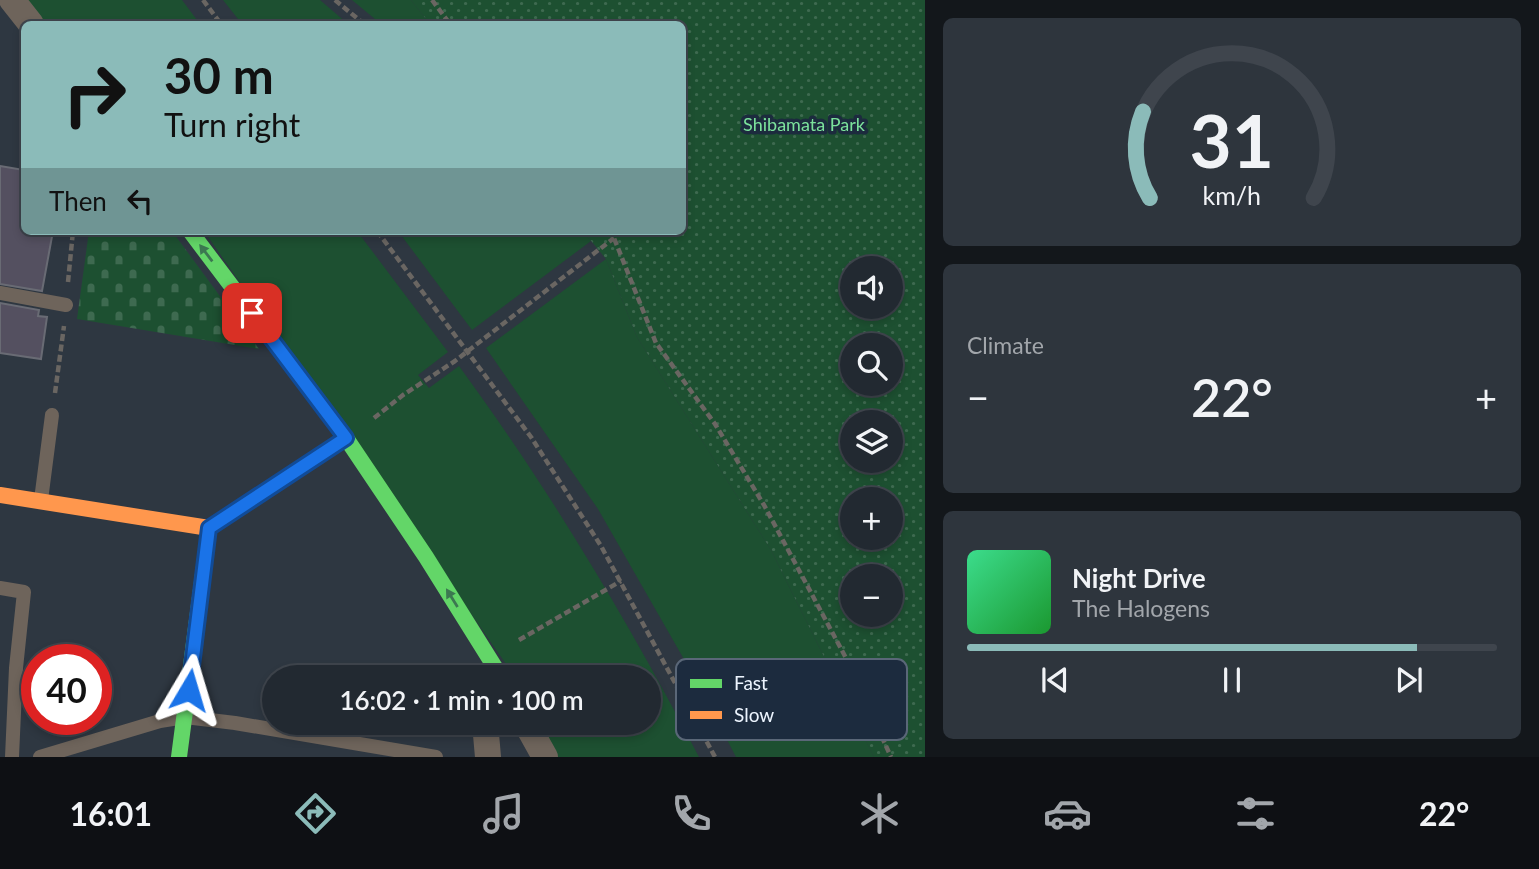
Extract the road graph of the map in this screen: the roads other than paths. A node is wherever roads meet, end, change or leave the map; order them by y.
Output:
1 (12, 0) edge
2 (29, 21) edge
3 (193, 235) edge
4 (0, 293) edge
5 (66, 305) dead end
6 (52, 415) dead end
7 (346, 438) junction
8 (0, 495) edge
9 (41, 501) junction
10 (209, 528) junction
11 (0, 588) edge
12 (487, 665) edge
13 (186, 717) junction
14 (486, 735) edge
15 (533, 735) edge
16 (12, 757) edge
17 (40, 757) edge
18 (179, 757) edge
19 (436, 757) edge
20 (488, 757) edge
21 (545, 757) edge

1 - 2 street
7 -> 3 street
4 - 5 lane
6 - 9 lane
7 - 10 street
12 -> 7 street
8 - 9 street
9 - 10 street
10 - 13 street
11 - 16 lane
13 - 17 lane
13 - 18 street
13 - 19 lane
14 - 20 street
15 - 21 street

